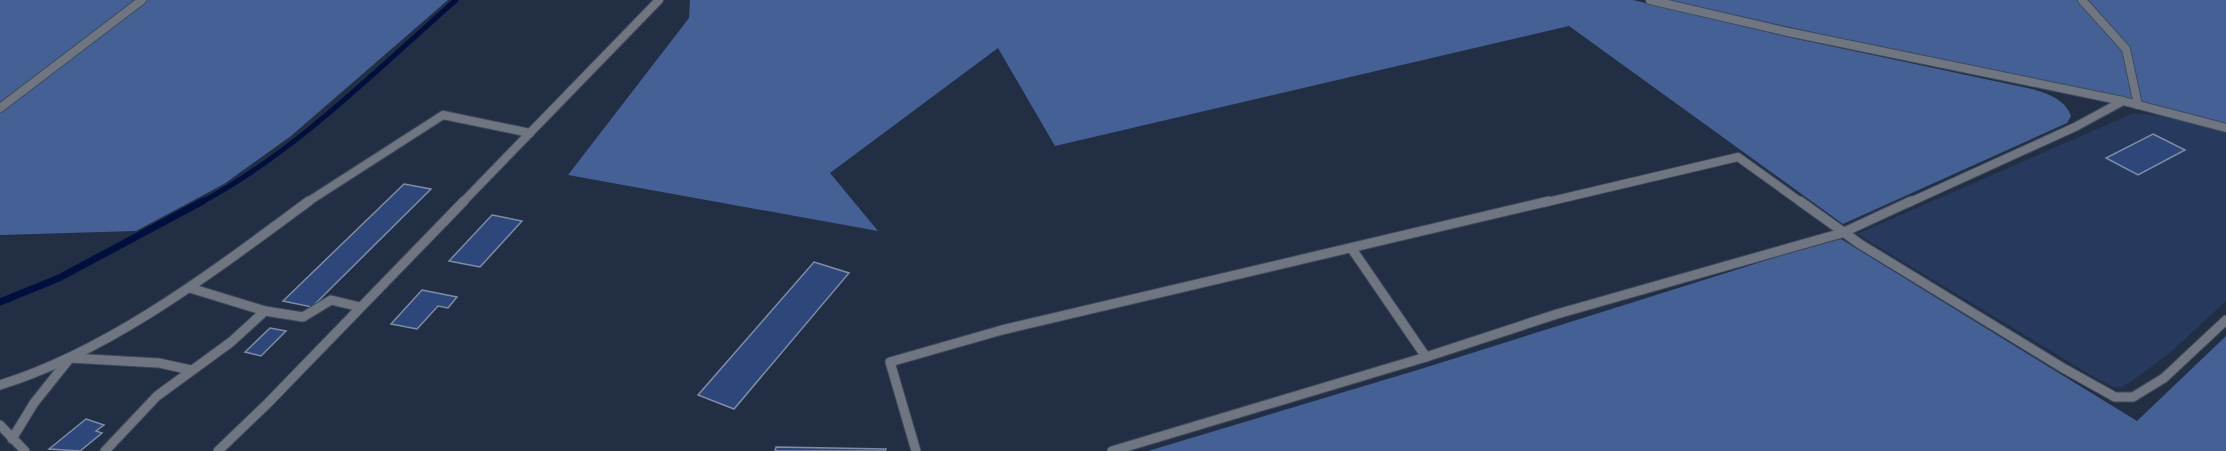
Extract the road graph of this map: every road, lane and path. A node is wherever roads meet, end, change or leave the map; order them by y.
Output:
1 (142, 0) edge
2 (659, 0) edge
3 (1650, 0) edge
4 (2082, 0) edge
5 (2122, 101) junction
6 (2138, 105) junction
7 (0, 108) edge
8 (2226, 128) edge
9 (530, 133) junction
10 (1842, 232) junction
11 (1352, 249) junction
12 (190, 288) junction
13 (360, 307) junction
14 (265, 311) junction
15 (2226, 320) edge
16 (1426, 357) junction
17 (70, 358) junction
18 (191, 370) junction
19 (0, 385) edge
20 (0, 425) edge
21 (12, 439) junction
22 (24, 451) edge
23 (105, 451) edge
24 (218, 451) edge
25 (916, 451) edge
26 (1112, 451) edge

1 - 7 lane
2 - 9 lane
3 - 5 lane
4 - 6 lane
5 - 6 lane
5 - 10 lane
6 - 8 lane
9 - 12 lane
9 - 13 lane
10 - 11 lane
10 - 15 lane
10 - 16 lane
11 - 16 lane
11 - 25 lane
12 - 14 lane
12 - 17 lane
13 - 14 lane
13 - 24 lane
14 - 18 lane
16 - 26 lane
17 - 18 lane
17 - 19 lane
17 - 21 lane
18 - 23 lane
20 - 21 lane
21 - 22 lane

